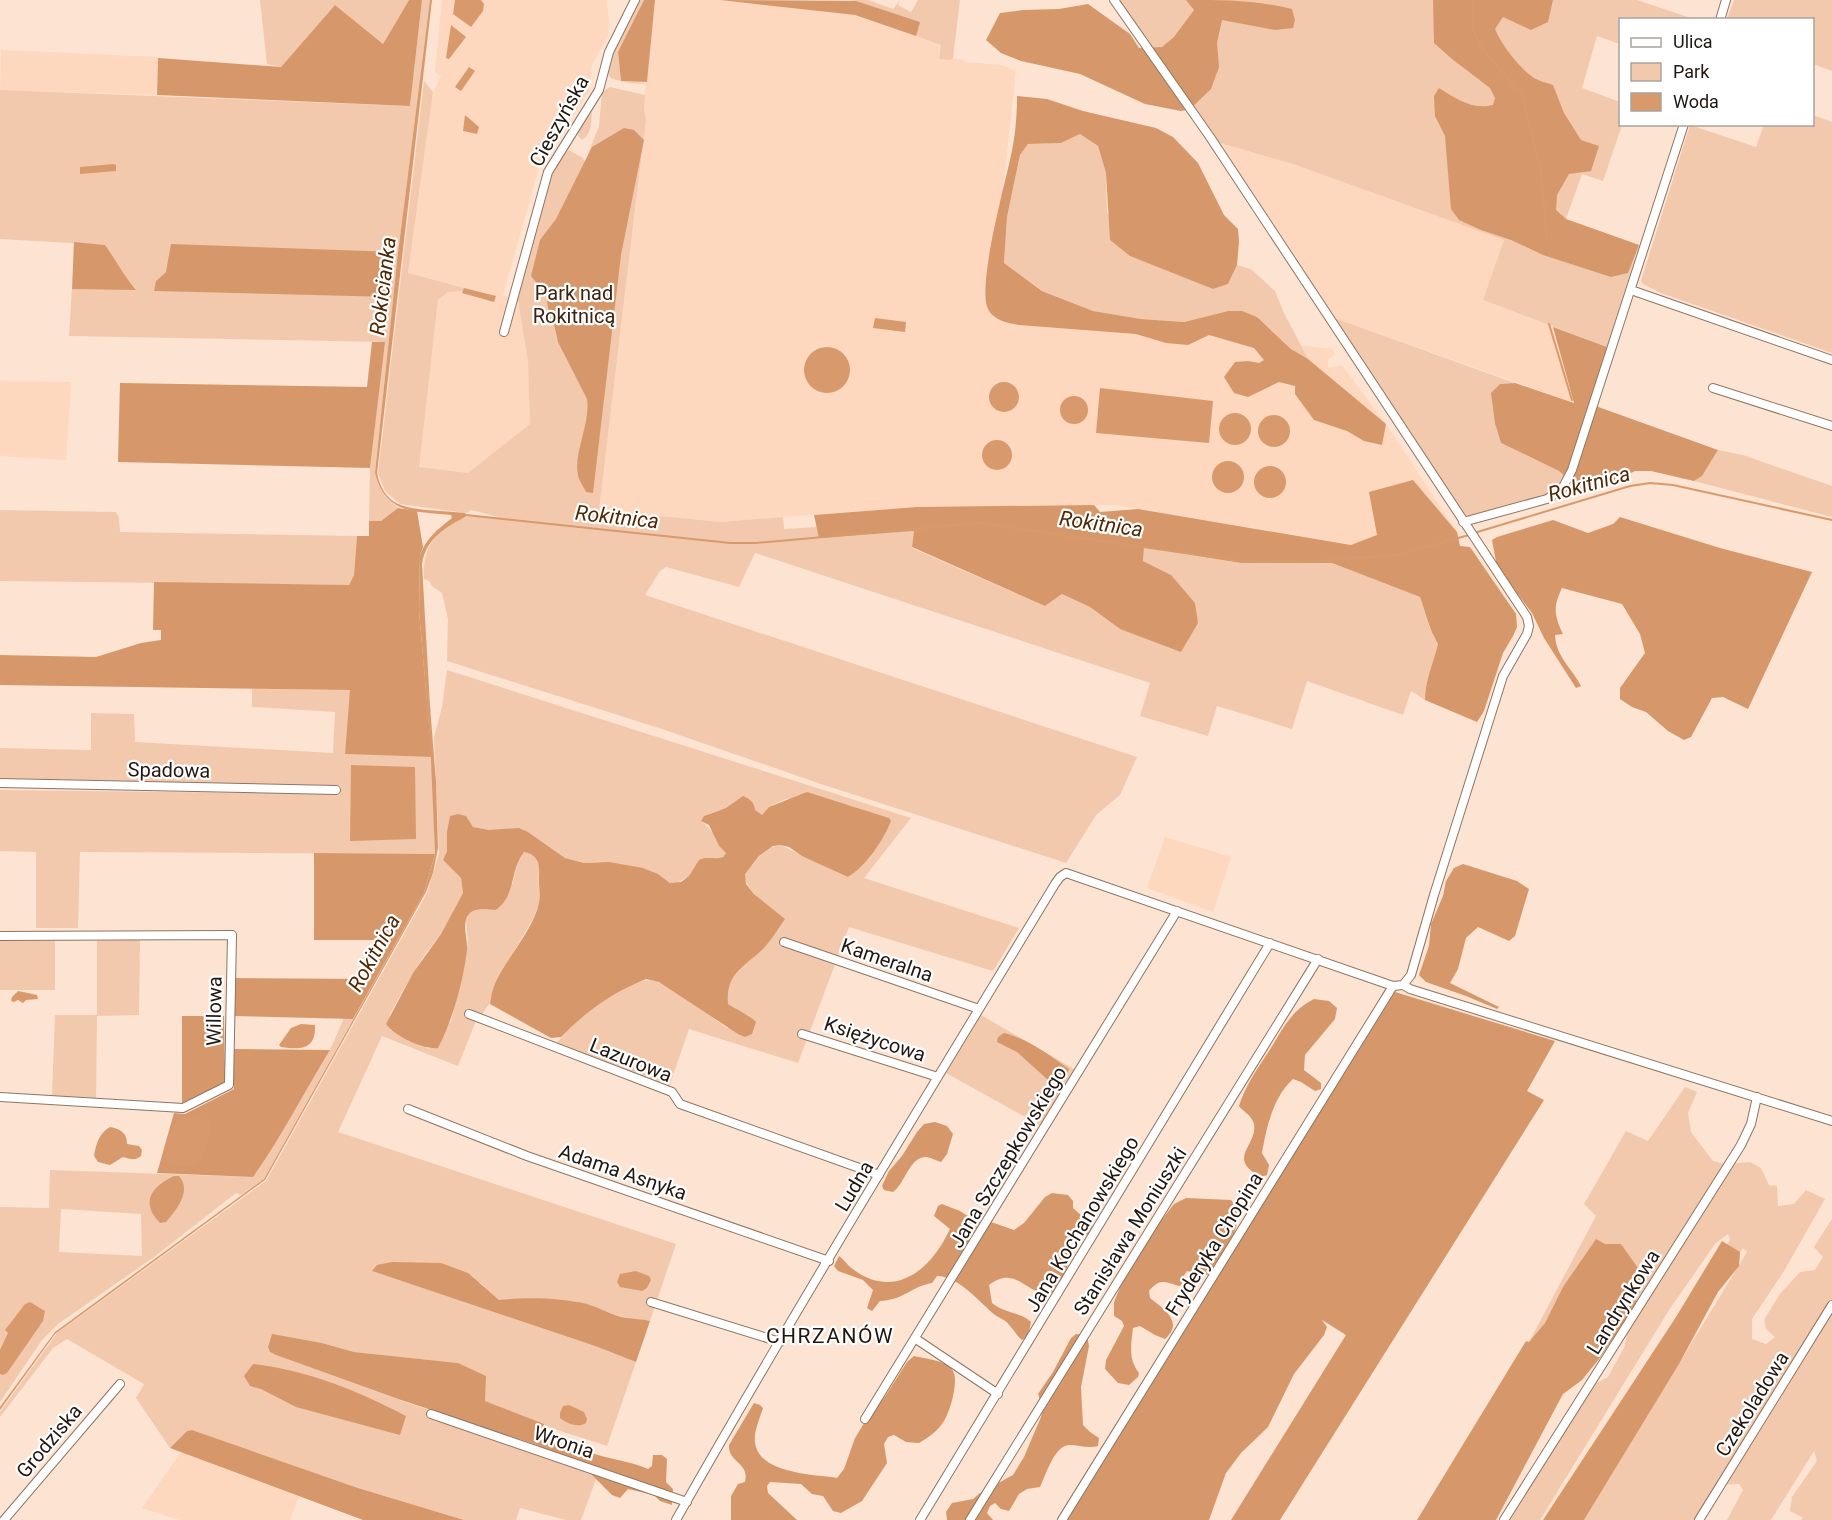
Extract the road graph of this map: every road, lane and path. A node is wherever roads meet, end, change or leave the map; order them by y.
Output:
1 (635, 0) edge
2 (1114, 0) edge
3 (1726, 0) edge
4 (1721, 18) edge
5 (1683, 126) edge
6 (1631, 290) junction
7 (504, 332) dead end
8 (1832, 360) edge
9 (1713, 388) dead end
10 (1832, 426) edge
11 (1463, 522) junction
12 (0, 783) edge
13 (336, 790) dead end
14 (1178, 911) junction
15 (0, 936) edge
16 (784, 942) dead end
17 (1270, 943) junction
18 (1318, 959) junction
19 (1403, 985) junction
20 (1393, 986) junction
21 (979, 1009) junction
22 (469, 1014) dead end
23 (802, 1034) dead end
24 (938, 1077) junction
25 (0, 1097) edge
26 (1757, 1097) junction
27 (408, 1108) dead end
28 (1832, 1121) edge
29 (879, 1175) junction
30 (829, 1261) junction
31 (651, 1302) dead end
32 (1832, 1305) edge
33 (916, 1339) junction
34 (780, 1342) junction
35 (120, 1384) dead end
36 (998, 1394) junction
37 (431, 1414) dead end
38 (865, 1419) dead end
39 (687, 1502) junction
40 (4, 1520) edge
41 (676, 1520) edge
42 (920, 1520) edge
43 (970, 1520) edge
44 (1062, 1520) edge
45 (1504, 1520) edge
46 (1700, 1520) edge

1 - 7 street, Cieszyńska
2 - 11 street
3 - 4 street
5 - 6 street
6 - 8 street
6 - 11 street
9 - 10 street
11 - 19 street
12 - 13 street, Spadowa
14 - 17 street
14 - 21 street, Ludna
14 - 33 street, Jana Szczepkowskiego
15 - 25 street, Willowa
16 - 21 street, Kameralna
17 - 18 street
17 - 36 street, Jana Kochanowskiego
18 - 20 street
18 - 43 street, Stanisława Moniuszki
19 - 20 street
19 - 26 street
20 - 44 street, Fryderyka Chopina
21 - 24 street, Ludna
22 - 29 street, Lazurowa
23 - 24 street, Księżycowa
24 - 29 street, Ludna
26 - 28 street
26 - 45 street, Landrynkowa
27 - 30 street, Adama Asnyka
29 - 30 street, Ludna
30 - 34 street, Ludna
31 - 34 street
32 - 46 street, Czekoladowa
33 - 36 street
33 - 38 street, Jana Szczepkowskiego
34 - 39 street, Ludna
35 - 40 street, Grodziska
36 - 42 street, Jana Kochanowskiego
37 - 39 street, Wronia
39 - 41 street, Ludna

